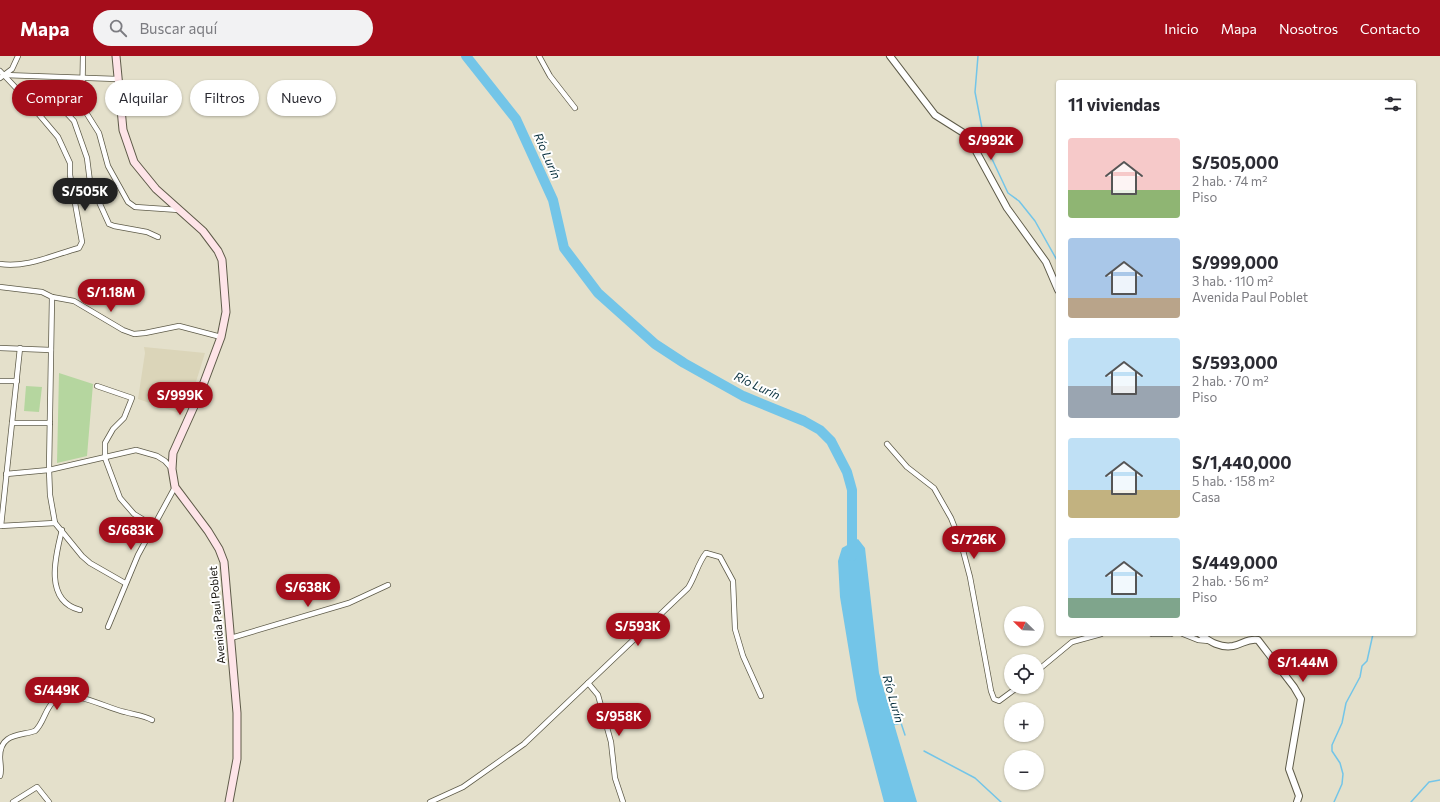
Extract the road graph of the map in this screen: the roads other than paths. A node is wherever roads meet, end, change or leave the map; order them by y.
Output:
1 (18, 56) edge
2 (83, 56) edge
3 (116, 56) edge
4 (539, 56) edge
5 (890, 56) edge
6 (1, 75) edge
7 (83, 79) junction
8 (117, 79) junction
9 (12, 85) edge
10 (575, 108) dead end
11 (40, 116) edge
12 (69, 116) edge
13 (179, 210) junction
14 (158, 237) dead end
15 (0, 264) edge
16 (1056, 285) edge
17 (0, 288) edge
18 (52, 297) junction
19 (221, 337) junction
20 (0, 348) edge
21 (20, 348) junction
22 (51, 350) junction
23 (0, 381) edge
24 (17, 381) junction
25 (96, 386) dead end
26 (50, 423) junction
27 (12, 424) junction
28 (887, 444) dead end
29 (105, 458) junction
30 (172, 469) junction
31 (49, 470) junction
32 (6, 474) junction
33 (175, 487) junction
34 (55, 523) junction
35 (1, 526) edge
36 (154, 526) junction
37 (62, 530) junction
38 (126, 583) junction
39 (388, 585) dead end
40 (80, 610) dead end
41 (108, 627) dead end
42 (1094, 636) edge
43 (1188, 636) edge
44 (1203, 636) edge
45 (230, 638) junction
46 (1209, 641) junction
47 (1044, 665) edge
48 (588, 683) junction
49 (1008, 694) edge
50 (761, 696) dead end
51 (152, 720) dead end
52 (0, 776) edge
53 (13, 802) edge
54 (48, 802) edge
55 (229, 802) edge
56 (430, 802) edge
57 (623, 802) edge
58 (1297, 802) edge

1 - 6 street
2 - 7 street
3 - 8 main road, Avenida Paul Poblet
4 - 10 street
5 - 16 street
6 - 7 street
6 - 9 street
7 - 8 street
7 - 13 street
8 - 13 main road, Avenida Paul Poblet
11 - 15 street
12 - 14 street
13 - 19 main road, Avenida Paul Poblet
17 - 18 street
18 - 19 street
18 - 22 street
19 - 30 main road, Avenida Paul Poblet
20 - 21 street
21 - 22 street
21 - 24 street
22 - 26 street
23 - 24 street
24 - 27 street
25 - 29 street
26 - 27 street
26 - 31 street
27 - 32 street
28 - 49 street
29 - 30 street
29 - 31 street
29 - 36 street
30 - 33 main road, Avenida Paul Poblet
31 - 32 street
31 - 34 street
32 - 35 street
33 - 36 street
33 - 45 main road, Avenida Paul Poblet
34 - 35 street
34 - 37 street
36 - 38 street
37 - 38 street
37 - 40 street
38 - 41 street
39 - 45 street
42 - 47 street
43 - 46 street
44 - 46 street
45 - 55 main road, Avenida Paul Poblet
46 - 58 street
48 - 50 street
48 - 56 street
48 - 57 street
51 - 52 street
53 - 54 street

